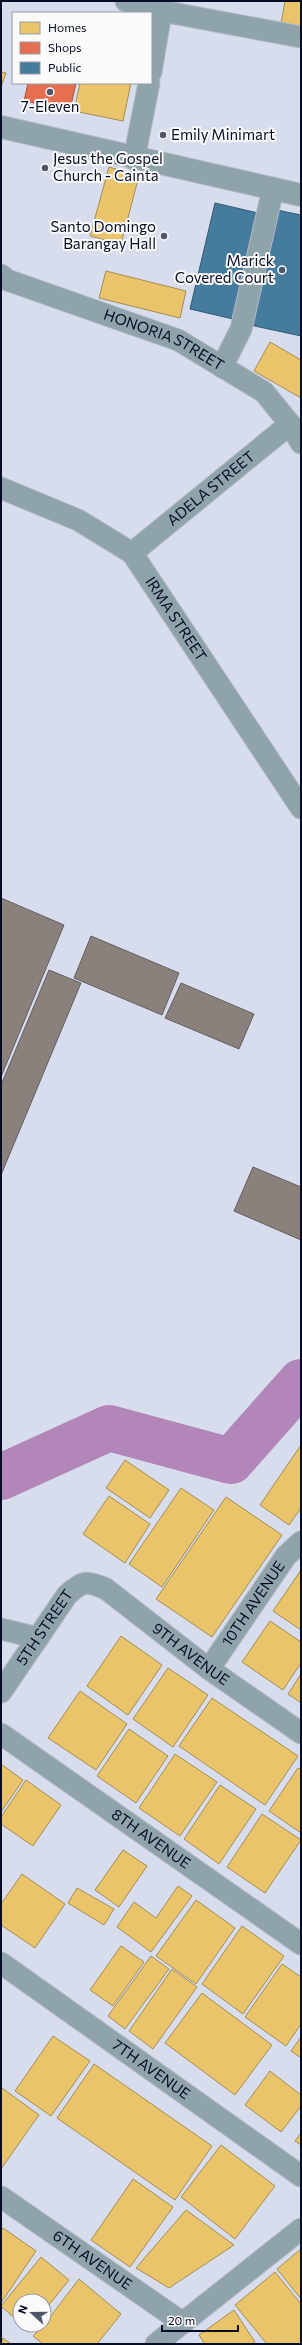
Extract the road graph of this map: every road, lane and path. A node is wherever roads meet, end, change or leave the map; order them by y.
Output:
1 (126, 1) edge
2 (162, 6) edge
3 (301, 37) edge
4 (152, 66) edge
5 (149, 84) edge
6 (1, 126) edge
7 (134, 159) junction
8 (273, 189) junction
9 (301, 195) edge
10 (1, 275) edge
11 (222, 367) junction
12 (290, 424) junction
13 (301, 443) edge
14 (1, 488) edge
15 (132, 553) junction
16 (301, 808) edge
17 (301, 1542) edge
18 (78, 1584) joint
19 (1, 1629) edge
20 (38, 1638) junction
21 (209, 1669) junction
22 (1, 1692) edge
23 (301, 1733) edge
24 (1, 1734) edge
25 (301, 1944) edge
26 (1, 1963) edge
27 (301, 2176) edge
28 (1, 2197) edge
29 (301, 2229) edge
30 (183, 2323) junction
31 (156, 2344) edge

1 - 2 street
2 - 3 street
2 - 4 street
5 - 7 street
6 - 7 street
7 - 8 street
8 - 9 street
8 - 11 street
10 - 11 street, HONORIA STREET
11 - 12 street, HONORIA STREET
12 - 13 street, HONORIA STREET
12 - 15 street, ADELA STREET
14 - 15 street, IRMA STREET
15 - 16 street, IRMA STREET
17 - 21 street, 10TH AVENUE
18 - 20 street, 5TH STREET
18 - 21 street, 9TH AVENUE
19 - 20 street
20 - 22 street, 5TH STREET
21 - 23 street, 9TH AVENUE
24 - 25 street, 8TH AVENUE
26 - 27 street, 7TH AVENUE
28 - 30 street, 6TH AVENUE
29 - 30 street
30 - 31 street

